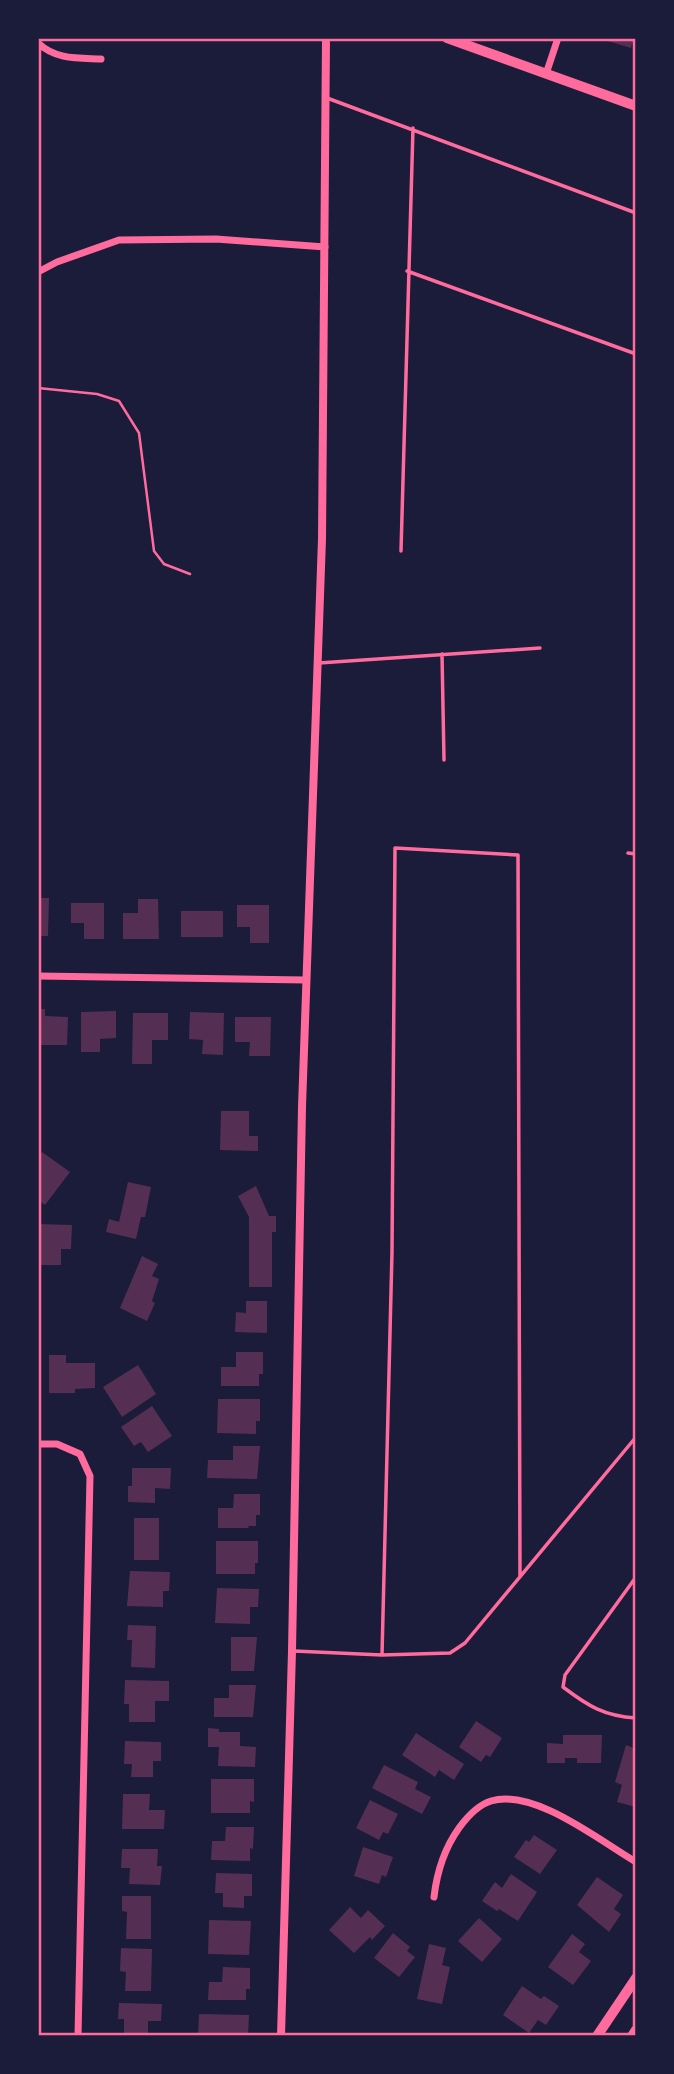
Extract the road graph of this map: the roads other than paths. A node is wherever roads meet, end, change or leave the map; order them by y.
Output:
1 (326, 38) edge
2 (447, 38) edge
3 (558, 38) edge
4 (38, 43) edge
5 (100, 59) dead end
6 (546, 74) junction
7 (325, 97) junction
8 (635, 106) edge
9 (412, 128) junction
10 (635, 213) edge
11 (325, 247) junction
12 (407, 271) junction
13 (38, 272) edge
14 (635, 354) edge
15 (401, 551) dead end
16 (540, 648) dead end
17 (442, 654) junction
18 (317, 663) junction
19 (444, 760) dead end
20 (628, 853) dead end
21 (635, 854) edge
22 (38, 976) edge
23 (306, 980) junction
24 (635, 1437) edge
25 (38, 1444) edge
26 (520, 1577) junction
27 (635, 1577) edge
28 (292, 1651) junction
29 (382, 1655) junction
30 (635, 1718) edge
31 (635, 1863) edge
32 (434, 1897) dead end
33 (635, 1978) edge
34 (635, 2030) edge
35 (78, 2035) edge
36 (281, 2035) edge
37 (597, 2035) edge
38 (632, 2035) edge

1 - 7 street
2 - 6 main road
3 - 6 street
4 - 5 street
6 - 8 main road
7 - 9 lane
7 - 11 street
9 - 10 lane
9 - 12 lane
11 - 13 street
11 - 18 street
12 - 14 lane
12 - 15 lane
16 - 17 lane
17 - 18 lane
17 - 19 lane
18 - 23 street
20 - 21 lane
22 - 23 street
23 - 28 street
24 - 26 lane
25 - 35 street
26 - 29 lane
26 - 29 lane
27 - 30 lane
28 - 29 lane
28 - 36 street
31 - 32 street
33 - 37 main road
34 - 38 main road

